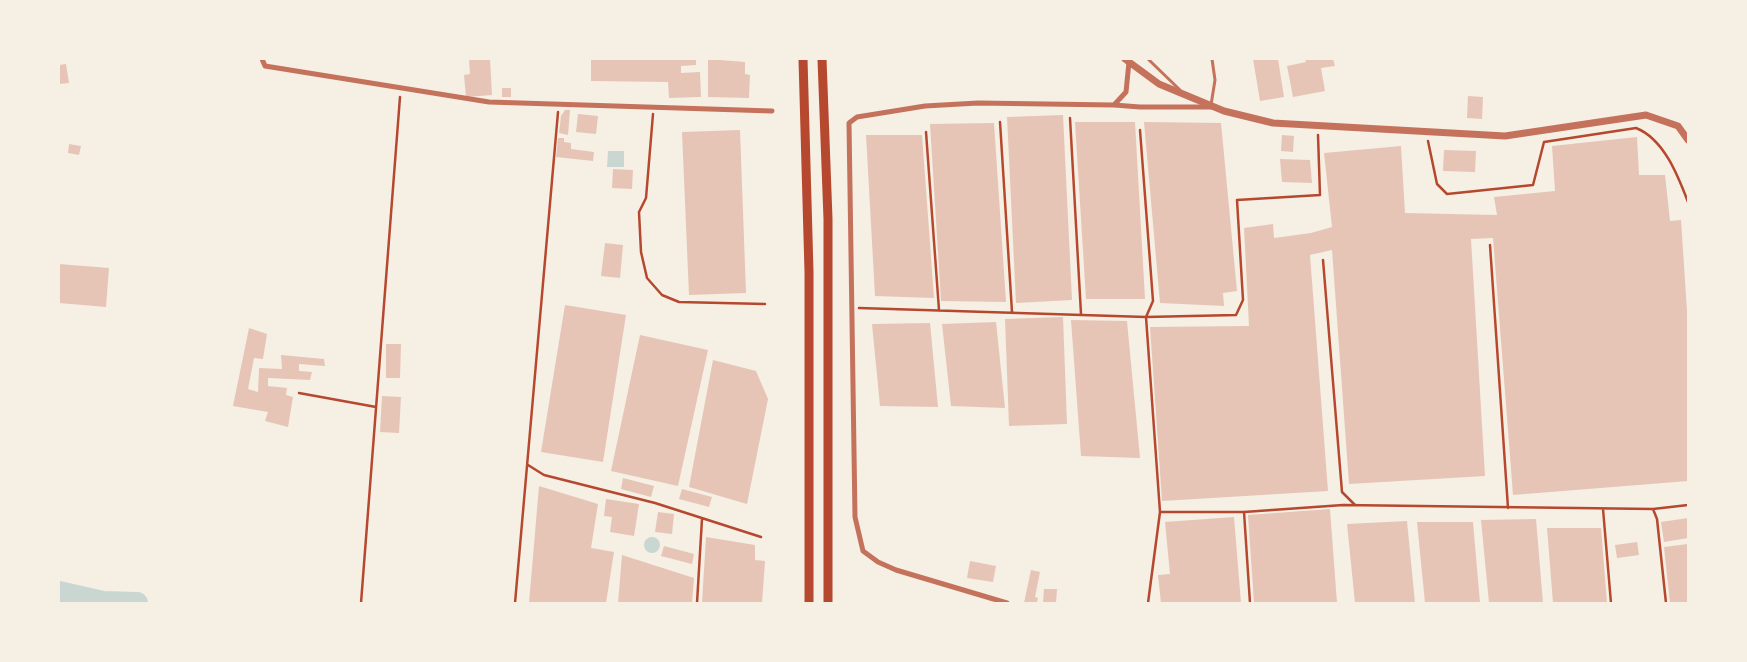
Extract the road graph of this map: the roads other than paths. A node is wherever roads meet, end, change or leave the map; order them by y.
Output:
1 (262, 59) edge
2 (803, 59) edge
3 (822, 59) edge
4 (1148, 59) edge
5 (1212, 59) edge
6 (1127, 60) edge
7 (1184, 94) junction
8 (1114, 105) junction
9 (1213, 106) junction
10 (772, 112) dead end
11 (1688, 140) edge
12 (809, 603) edge
13 (828, 603) edge
14 (1008, 603) edge

1 - 10 street
2 - 12 main road
3 - 13 main road
4 - 7 lane
5 - 9 lane
6 - 7 street
6 - 8 street
7 - 9 street
8 - 9 street
8 - 14 street
9 - 11 street

